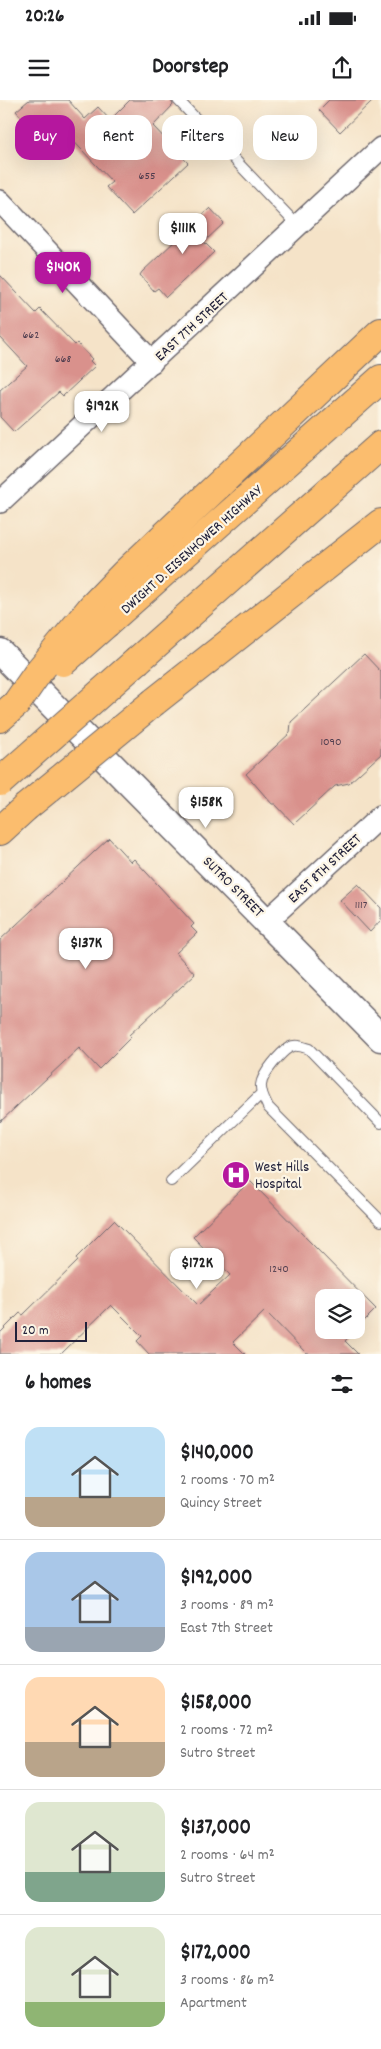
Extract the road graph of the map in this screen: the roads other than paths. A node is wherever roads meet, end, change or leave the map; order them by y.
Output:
1 (178, 100) edge
2 (381, 148) edge
3 (0, 201) edge
4 (298, 226) junction
5 (381, 332) edge
6 (152, 362) junction
7 (381, 379) edge
8 (381, 445) edge
9 (0, 502) edge
10 (381, 523) edge
11 (100, 615) junction
12 (0, 652) edge
13 (8, 711) edge
14 (0, 782) edge
15 (381, 816) edge
16 (0, 831) edge
17 (268, 921) junction
18 (381, 1038) edge
19 (262, 1093) junction
20 (381, 1123) edge
21 (171, 1181) dead end
22 (381, 1221) edge

1 - 4 lane
2 - 4 street, EAST 7TH STREET
3 - 6 street
4 - 6 street, EAST 7TH STREET
5 - 11 highway
6 - 9 street, EAST 7TH STREET
7 - 11 highway, DWIGHT D. EISENHOWER HIGHWAY
8 - 14 highway, bridge
10 - 16 highway, bridge
11 - 13 highway, DWIGHT D. EISENHOWER HIGHWAY, bridge
12 - 17 street, SUTRO STREET
15 - 17 street, EAST 8TH STREET
17 - 18 street, SUTRO STREET
19 - 20 lane
19 - 21 lane
19 - 22 lane

